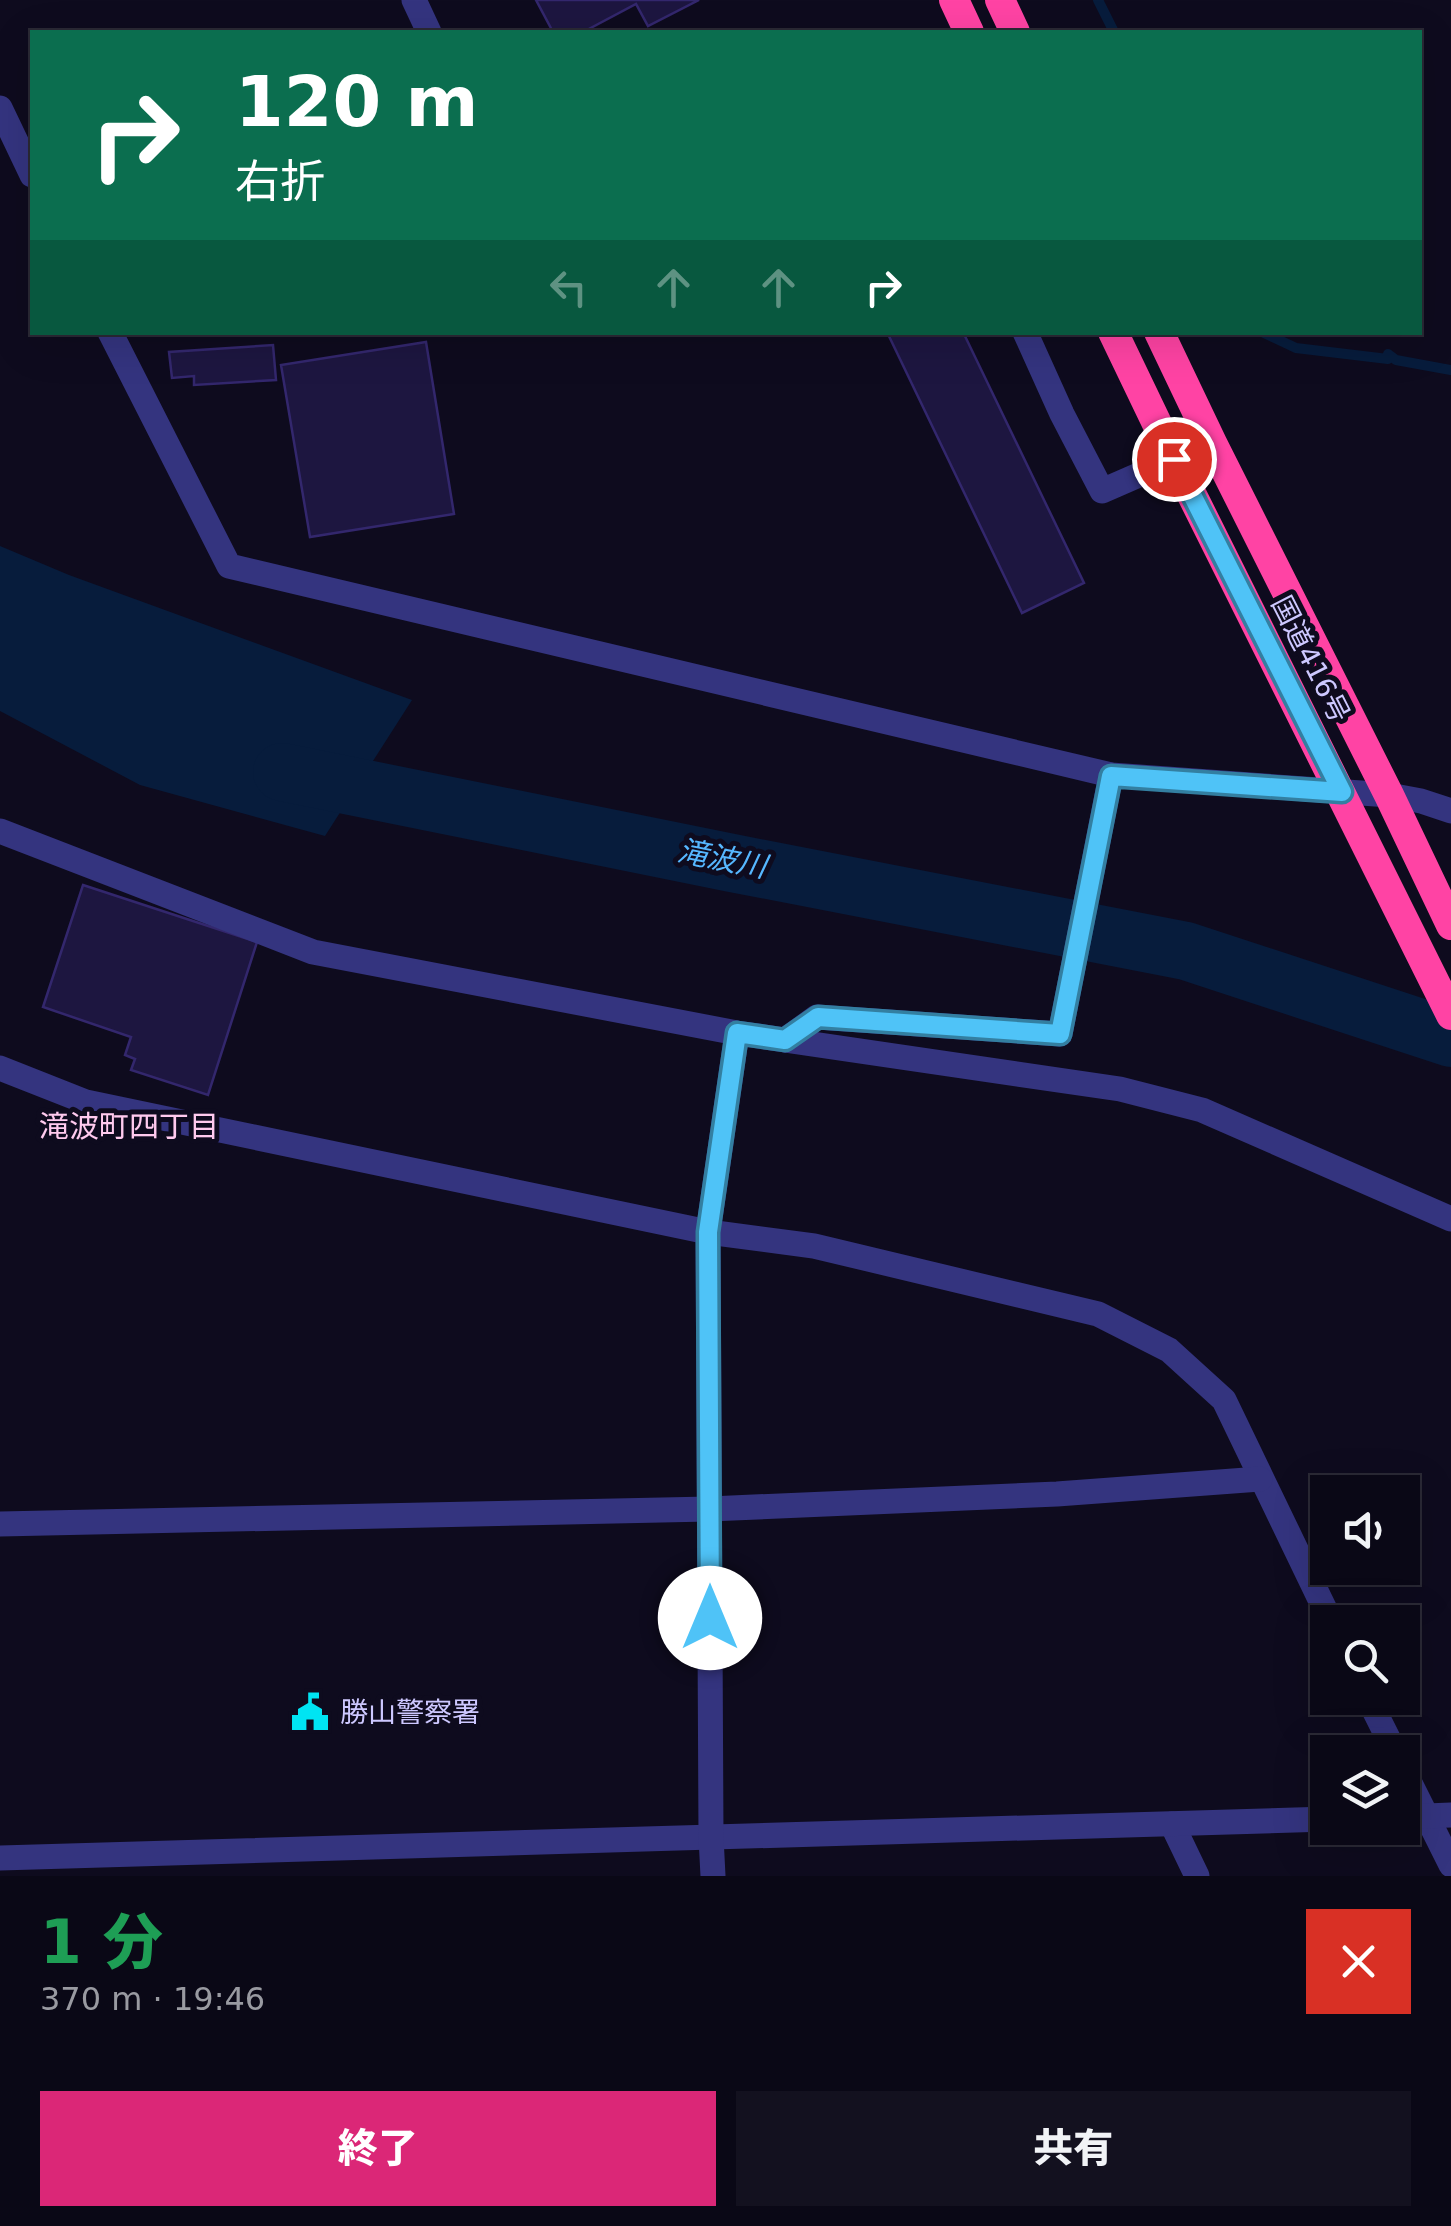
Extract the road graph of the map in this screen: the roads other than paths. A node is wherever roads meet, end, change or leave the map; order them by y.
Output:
1 (414, 0) edge
2 (954, 0) edge
3 (1000, 0) edge
4 (428, 30) edge
5 (968, 30) edge
6 (1014, 30) edge
7 (3, 122) edge
8 (30, 170) edge
9 (119, 335) edge
10 (1026, 335) edge
11 (1114, 335) edge
12 (1160, 335) edge
13 (1212, 443) junction
14 (1174, 459) junction
15 (1111, 776) junction
16 (1342, 792) junction
17 (1390, 795) junction
18 (1451, 812) edge
19 (0, 830) edge
20 (1451, 925) edge
21 (1451, 1015) edge
22 (737, 1033) junction
23 (785, 1040) junction
24 (0, 1068) edge
25 (1451, 1219) edge
26 (708, 1232) junction
27 (1260, 1479) junction
28 (709, 1509) junction
29 (0, 1524) edge
30 (1323, 1605) edge
31 (1427, 1816) edge
32 (1310, 1820) edge
33 (1172, 1824) junction
34 (710, 1838) junction
35 (0, 1858) edge
36 (1451, 1865) edge
37 (713, 1876) edge
38 (1197, 1876) edge

1 - 4 street
2 - 5 highway
3 - 6 highway
7 - 8 street
9 - 15 street
10 - 14 street
11 - 14 highway, 国道416号
12 - 13 highway, 国道416号
13 - 14 street
13 - 17 highway, 国道416号
14 - 16 highway, 国道416号
15 - 16 street
15 - 23 street
16 - 17 street
16 - 21 highway, 国道416号
17 - 18 street
17 - 20 highway, 国道416号
19 - 22 street
22 - 23 street
22 - 26 street
23 - 25 street
24 - 26 street
26 - 27 street
26 - 28 street
27 - 28 street
27 - 30 street
28 - 29 street
28 - 34 street
31 - 36 street
32 - 33 street
33 - 34 street
33 - 38 street
34 - 35 street
34 - 37 street

